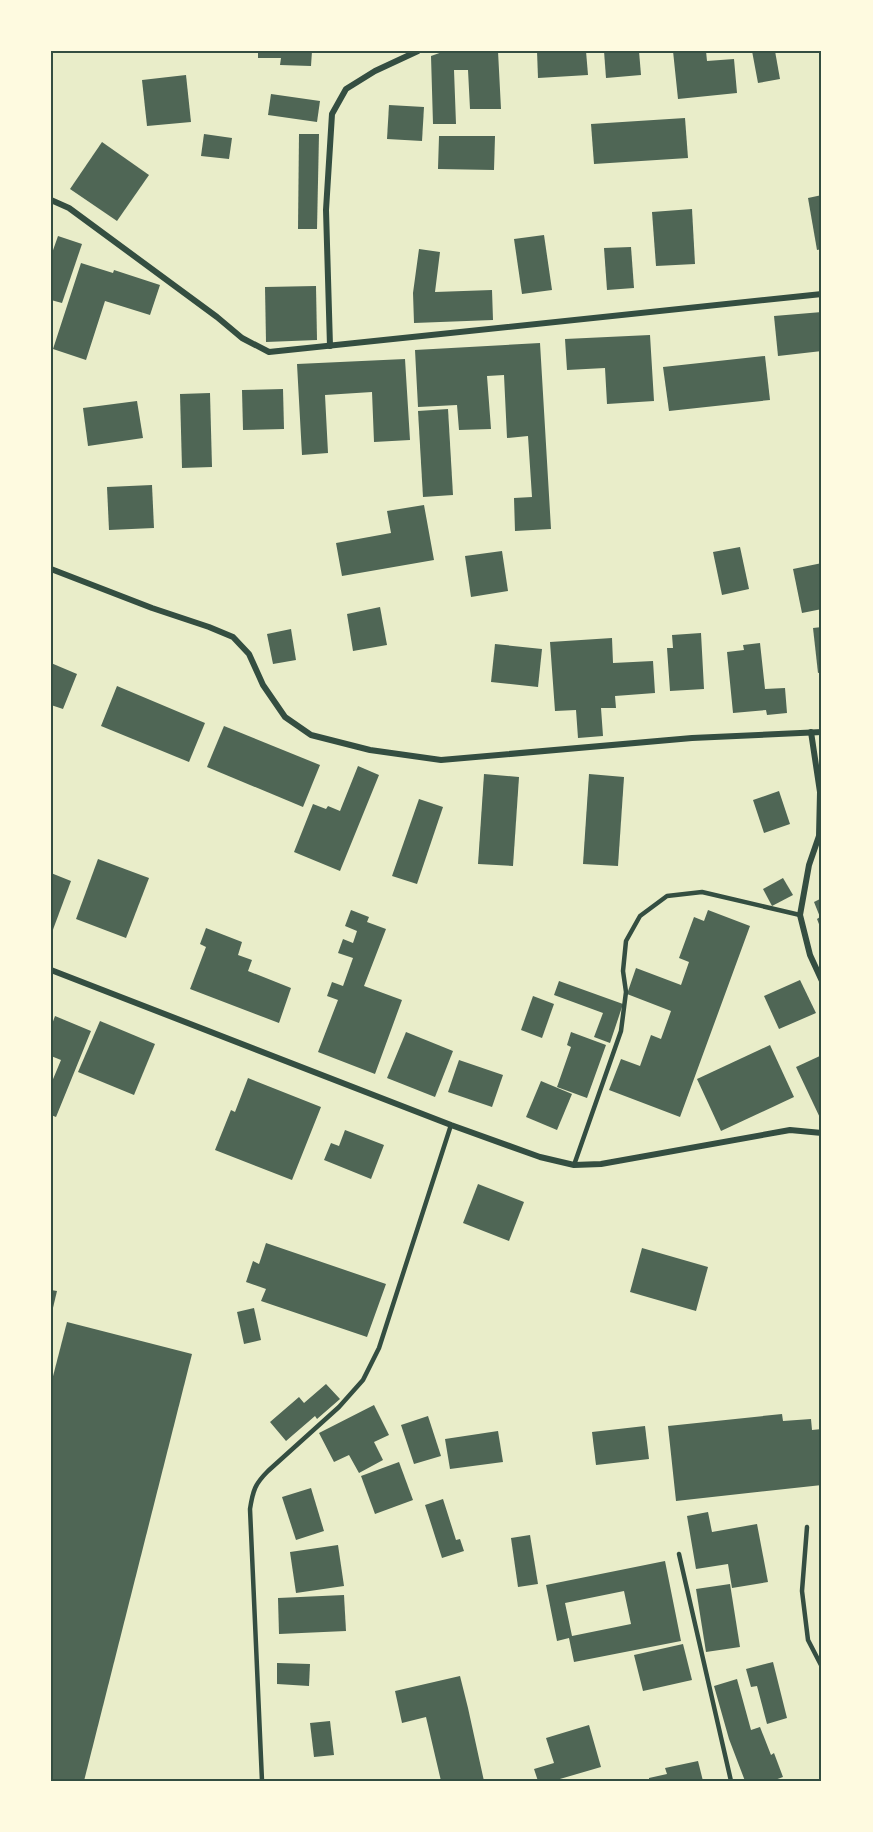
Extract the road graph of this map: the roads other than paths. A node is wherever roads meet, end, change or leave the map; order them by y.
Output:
1 (417, 51) edge
2 (51, 200) edge
3 (822, 294) edge
4 (330, 346) junction
5 (51, 569) edge
6 (811, 732) junction
7 (822, 732) edge
8 (821, 836) edge
9 (800, 915) junction
10 (51, 970) edge
11 (822, 981) edge
12 (451, 1125) junction
13 (822, 1133) edge
14 (574, 1165) junction
15 (807, 1527) dead end
16 (679, 1554) dead end
17 (822, 1667) edge
18 (262, 1781) edge
19 (731, 1781) edge

1 - 4 street
2 - 4 street
3 - 4 street
5 - 6 street
6 - 7 street
6 - 8 street
8 - 9 street
9 - 11 street
9 - 14 lane
10 - 12 street
12 - 14 street
12 - 18 lane
13 - 14 street
15 - 17 lane
16 - 19 lane

